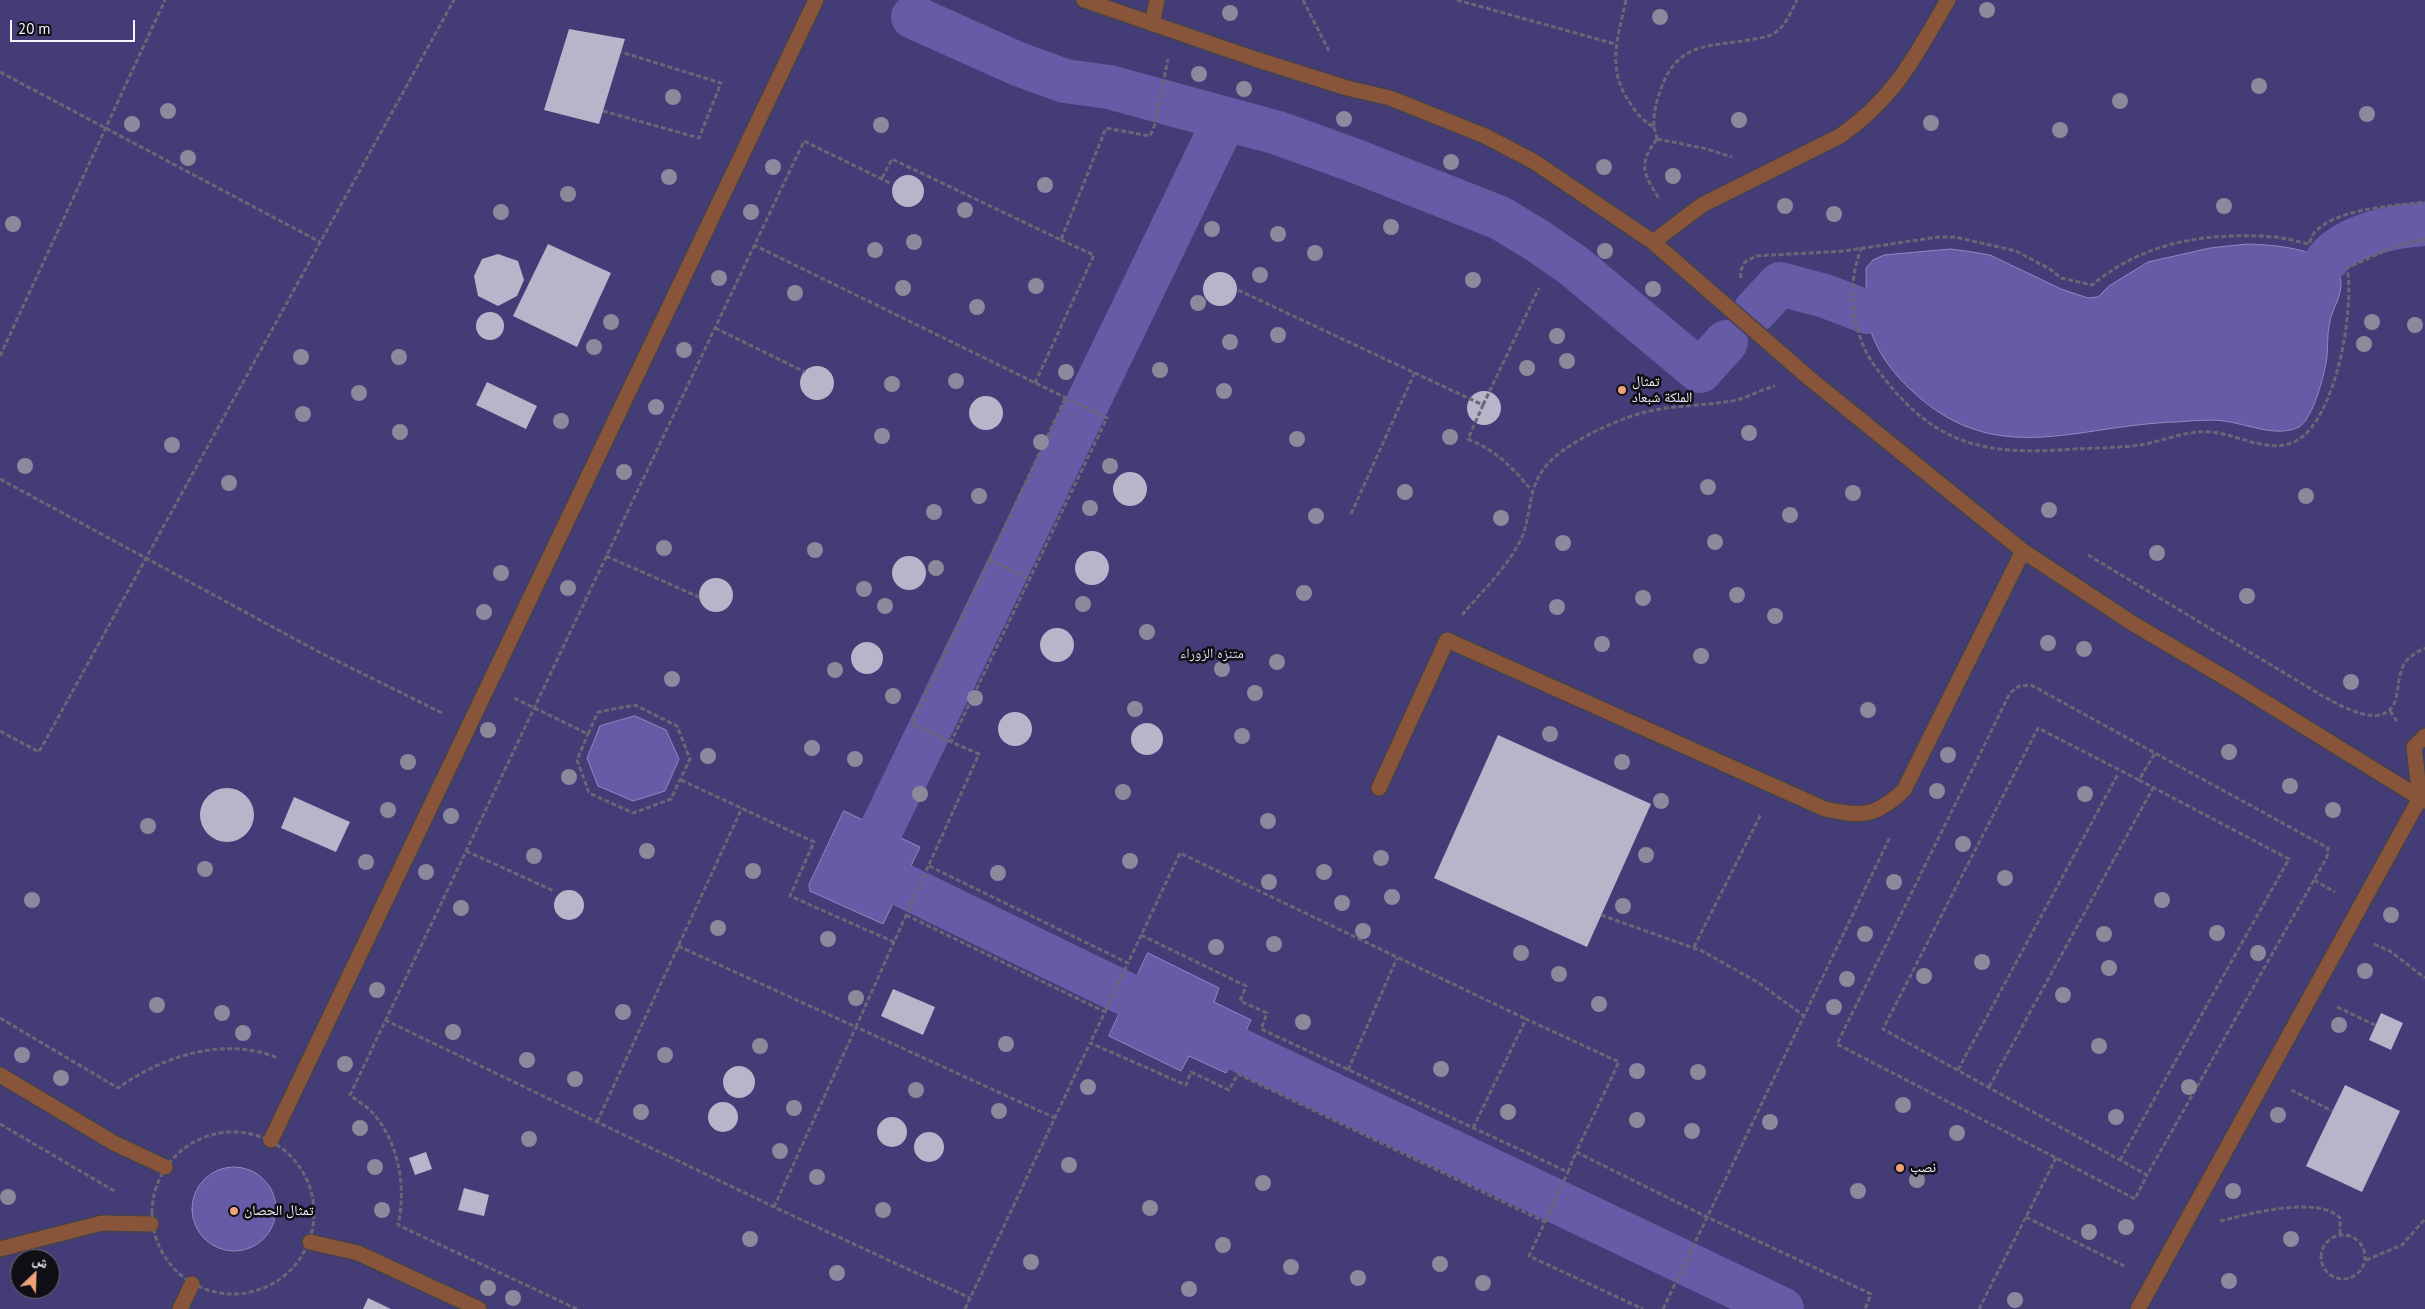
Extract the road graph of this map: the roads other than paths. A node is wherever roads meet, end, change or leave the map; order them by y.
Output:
1 (816, 0) edge
2 (1084, 0) edge
3 (1157, 0) edge
4 (1948, 0) edge
5 (1152, 24) junction
6 (1652, 242) junction
7 (2023, 551) junction
8 (2425, 736) edge
9 (1379, 788) dead end
10 (2423, 799) edge
11 (0, 1075) edge
12 (271, 1140) road end
13 (164, 1167) road end
14 (151, 1224) road end
15 (310, 1242) road end
16 (0, 1249) edge
17 (192, 1284) road end
18 (180, 1309) edge
19 (479, 1309) edge
20 (2138, 1309) edge

1 - 12 street
2 - 5 street
3 - 5 street
4 - 6 street
5 - 6 street
6 - 7 street
7 - 9 street
7 - 10 street
8 - 10 street
10 - 20 street
11 - 13 street
14 - 16 street
15 - 19 street
17 - 18 street

